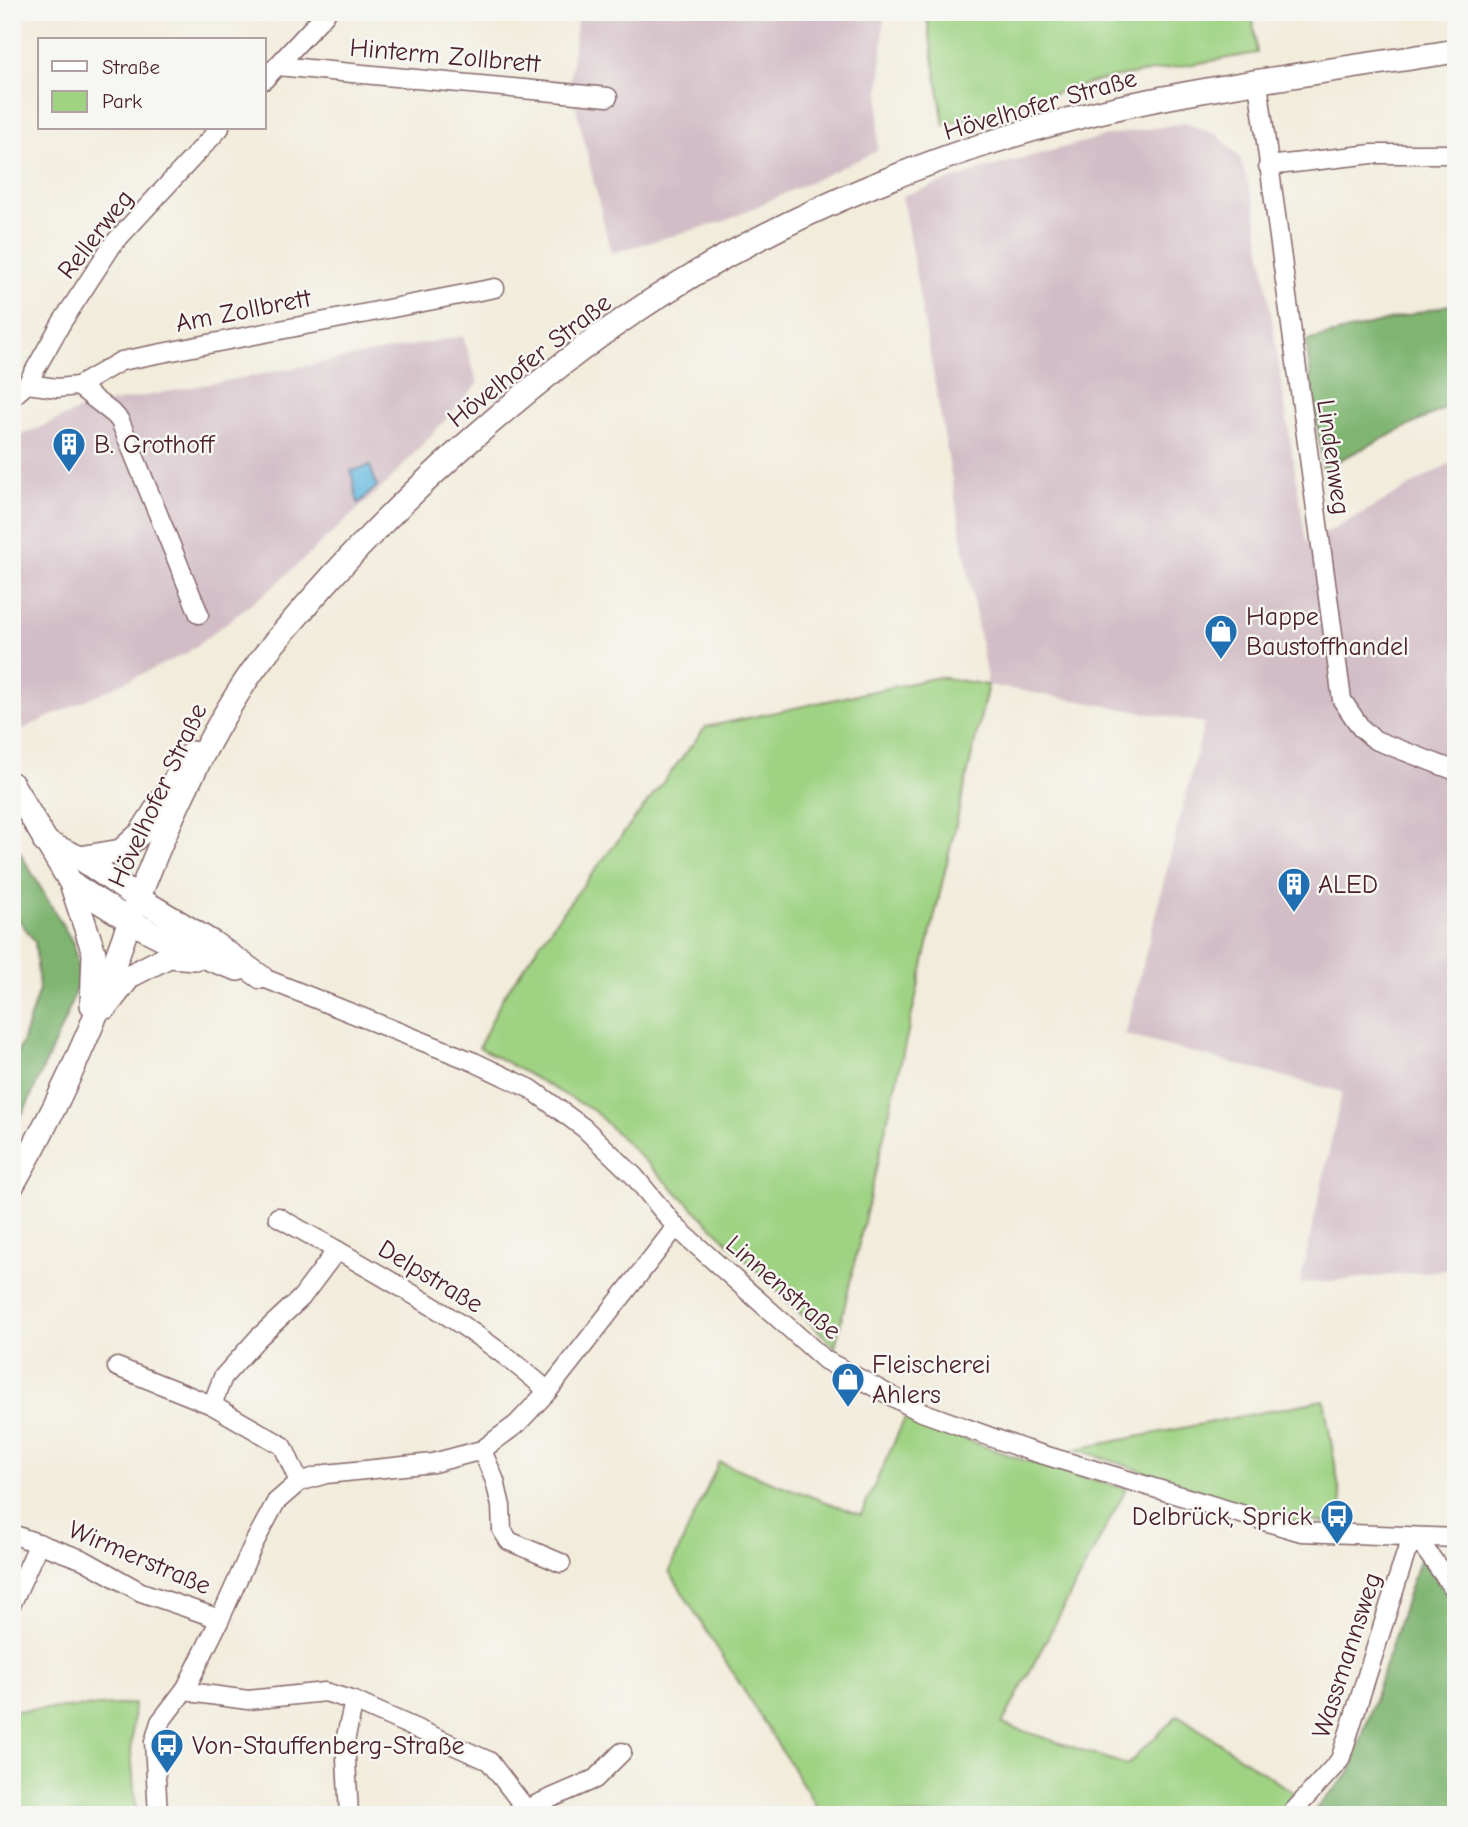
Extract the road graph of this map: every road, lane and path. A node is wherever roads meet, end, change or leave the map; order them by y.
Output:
1 (327, 12) edge
2 (1456, 51) edge
3 (270, 73) edge
4 (1258, 83) junction
5 (608, 97) dead end
6 (218, 130) edge
7 (1456, 154) edge
8 (1268, 166) junction
9 (495, 288) dead end
10 (27, 384) junction
11 (78, 386) junction
12 (12, 397) edge
13 (199, 614) dead end
14 (215, 732) junction
15 (1456, 771) edge
16 (12, 784) edge
17 (45, 842) junction
18 (80, 858) junction
19 (71, 883) junction
20 (138, 898) junction
21 (130, 923) junction
22 (205, 959) junction
23 (261, 977) junction
24 (91, 1026) junction
25 (12, 1186) edge
26 (278, 1217) dead end
27 (676, 1227) junction
28 (337, 1250) junction
29 (117, 1367) dead end
30 (548, 1391) junction
31 (212, 1405) junction
32 (482, 1450) junction
33 (299, 1482) junction
34 (12, 1534) edge
35 (1417, 1538) junction
36 (1456, 1538) edge
37 (39, 1543) junction
38 (561, 1563) dead end
39 (1456, 1592) edge
40 (12, 1603) edge
41 (220, 1619) junction
42 (186, 1688) junction
43 (354, 1701) junction
44 (622, 1752) dead end
45 (526, 1812) edge
46 (158, 1815) edge
47 (349, 1815) edge
48 (1290, 1815) edge

1 - 3 street
2 - 4 main road, Hövelhofer Straße
3 - 5 street, Hinterm Zollbrett
4 - 8 street, Lindenweg
4 - 14 main road, Hövelhofer Straße
6 - 10 street, Rellerweg
7 - 8 street
8 - 15 street, Lindenweg
9 - 11 street, Am Zollbrett
10 - 11 street, Am Zollbrett
10 - 12 street
11 - 13 street
14 - 18 main road
14 - 20 main road, Hövelhofer Straße
16 - 17 main road
17 - 18 main road
17 - 19 main road
18 - 20 main road
19 - 21 main road
19 - 24 main road
20 - 21 main road, Hövelhofer Straße
20 - 23 main road
21 - 22 main road
21 - 24 main road, Hövelhofer Straße
22 - 23 main road
22 - 24 main road
23 - 27 street, Linnenstraße
24 - 25 main road, Hövelhofer Straße
26 - 28 street, Delpstraße
27 - 30 street
27 - 35 street, Linnenstraße
28 - 30 street, Delpstraße
28 - 31 street
29 - 31 street
30 - 32 street
31 - 33 street
32 - 33 street
32 - 38 street
33 - 41 street
34 - 37 street, Wirmerstraße
35 - 36 street, Linnenstraße
35 - 39 street
35 - 48 street, Wassmannsweg
37 - 40 street, Wirmerstraße
37 - 41 street, Wirmerstraße
41 - 42 street
42 - 43 street
42 - 46 street
43 - 45 street
43 - 47 street
44 - 45 street

